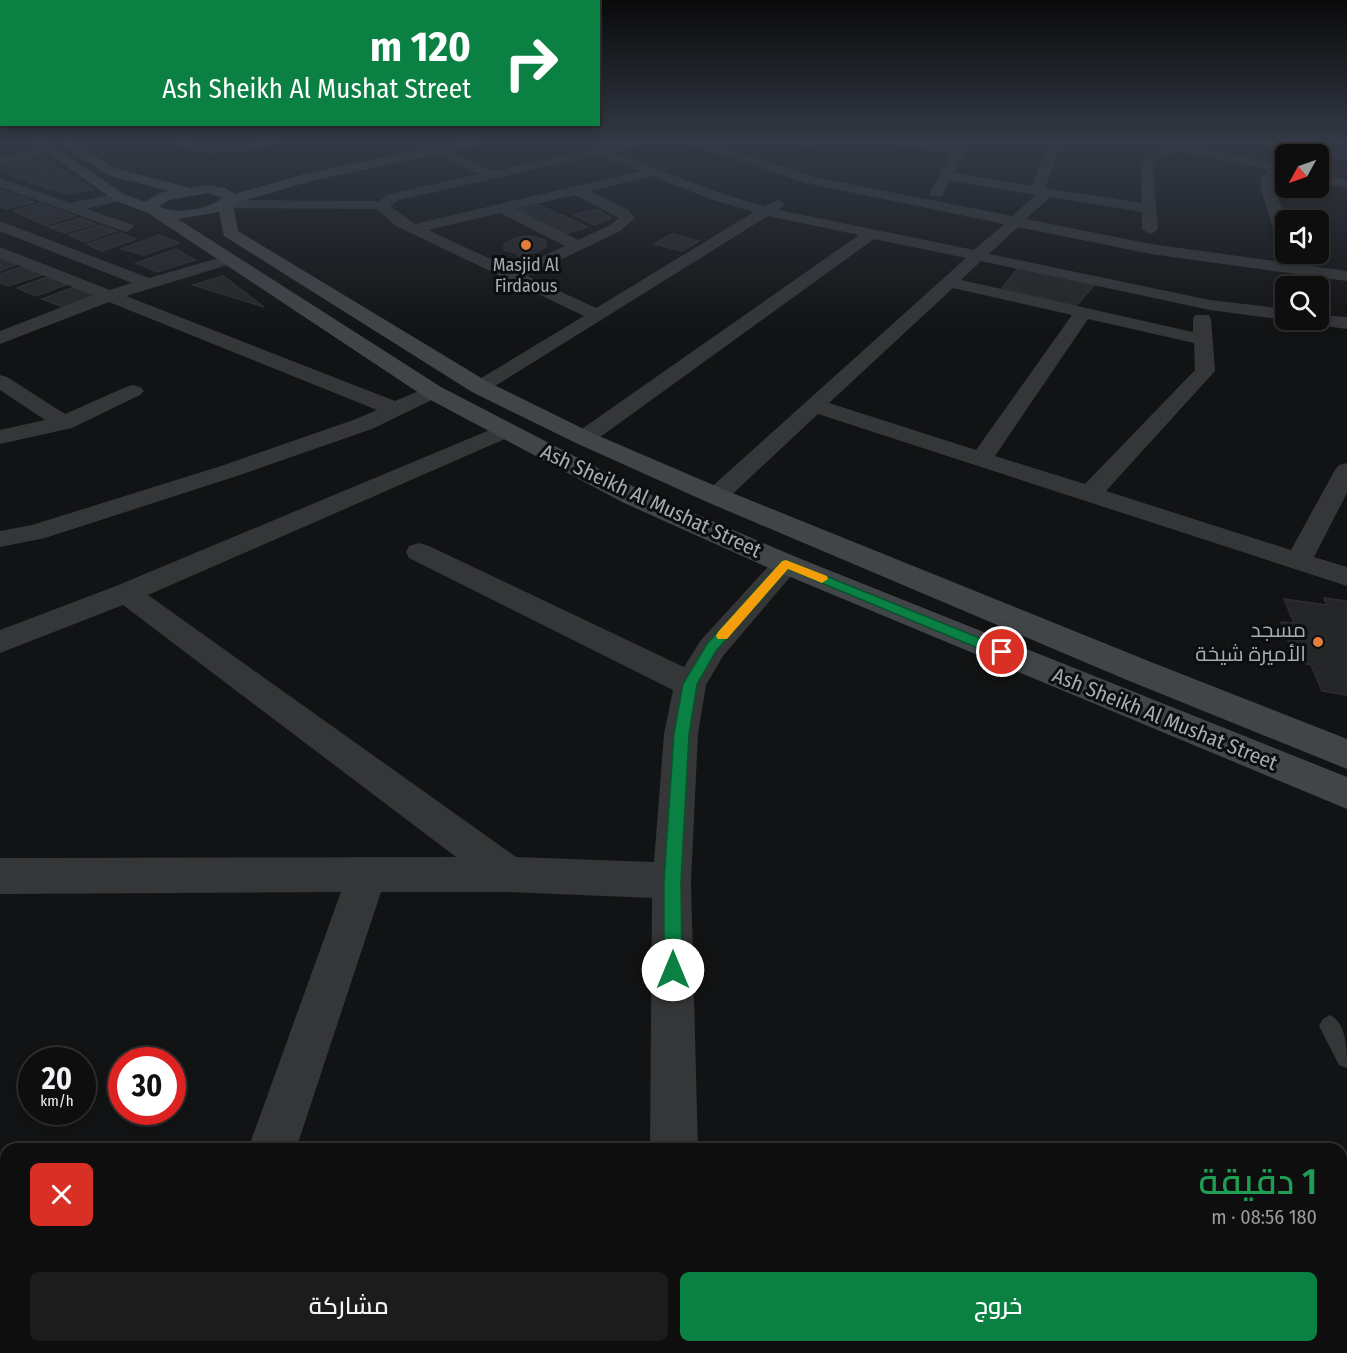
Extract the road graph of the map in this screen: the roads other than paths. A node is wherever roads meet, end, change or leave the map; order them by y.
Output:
1 (59, 204) edge
2 (87, 204) edge
3 (136, 204) edge
4 (151, 204) edge
5 (219, 204) edge
6 (226, 204) edge
7 (337, 204) edge
8 (518, 204) edge
9 (605, 204) edge
10 (745, 204) edge
11 (778, 204) edge
12 (931, 204) edge
13 (1030, 204) edge
14 (1118, 204) edge
15 (1149, 204) edge
16 (382, 205) joint
17 (69, 208) junction
18 (502, 208) junction
19 (1149, 209) junction
20 (153, 211) junction
21 (765, 211) junction
22 (1015, 221) junction
23 (0, 226) edge
24 (126, 227) dead end
25 (414, 229) junction
26 (871, 234) junction
27 (578, 246) junction
28 (1151, 249) junction
29 (0, 252) edge
30 (976, 256) junction
31 (228, 260) junction
32 (1275, 260) edge
33 (1300, 264) edge
34 (57, 275) junction
35 (514, 276) junction
36 (1347, 276) edge
37 (145, 282) junction
38 (949, 282) junction
39 (110, 295) junction
40 (1202, 303) junction
41 (1275, 313) edge
42 (1083, 314) junction
43 (597, 315) junction
44 (1329, 321) edge
45 (1347, 323) edge
46 (0, 338) edge
47 (1204, 340) junction
48 (0, 381) edge
49 (480, 387) junction
50 (134, 391) dead end
51 (433, 392) junction
52 (816, 406) junction
53 (395, 409) junction
54 (64, 423) junction
55 (504, 431) junction
56 (0, 436) edge
57 (584, 438) junction
58 (981, 459) junction
59 (1347, 470) edge
60 (1089, 494) junction
61 (716, 496) junction
62 (0, 539) edge
63 (419, 552) dead end
64 (1298, 561) junction
65 (786, 564) junction
66 (1347, 577) edge
67 (126, 593) junction
68 (0, 642) edge
69 (690, 684) junction
70 (1347, 754) edge
71 (1347, 793) edge
72 (509, 873) junction
73 (367, 875) junction
74 (0, 876) edge
75 (672, 881) junction
76 (1330, 1026) dead end
77 (1347, 1057) edge
78 (274, 1143) edge
79 (674, 1143) edge

1 - 17 street
2 - 17 street
3 - 20 street, Ash Sheikh Al Mushat Street
4 - 20 street
5 - 20 street
6 - 49 street, Ash Sheikh Al Mushat Street
7 - 16 street
8 - 18 street
9 - 27 street
10 - 21 street
11 - 21 street
12 - 22 street
13 - 22 street
14 - 19 street
15 - 19 street
16 - 25 street
17 - 24 street
18 - 25 street
18 - 27 street
19 - 28 street
20 - 31 street, Ash Sheikh Al Mushat Street
21 - 26 street
21 - 43 street
22 - 28 street
22 - 30 street
23 - 37 street
25 - 35 street
26 - 30 street
26 - 57 street
27 - 35 street
28 - 32 street
29 - 34 street
30 - 38 street
30 - 40 street
31 - 37 street
31 - 51 street, Ash Sheikh Al Mushat Street
33 - 36 street
34 - 37 street
34 - 39 street
35 - 43 street
37 - 39 street
38 - 42 street
38 - 52 street
39 - 46 street
39 - 53 street
40 - 41 street
40 - 47 street
42 - 47 street
42 - 58 street
43 - 49 street
44 - 45 street
47 - 60 street
48 - 54 street
49 - 57 street, Ash Sheikh Al Mushat Street
50 - 54 street
51 - 53 street
51 - 55 street, Ash Sheikh Al Mushat Street
52 - 58 street
52 - 61 street
53 - 62 street
54 - 56 street
55 - 65 street, Ash Sheikh Al Mushat Street
55 - 67 street
57 - 61 street, Ash Sheikh Al Mushat Street
58 - 60 street
59 - 64 street
60 - 64 street
61 - 70 street, Ash Sheikh Al Mushat Street
63 - 69 street
64 - 66 street
65 - 69 street
65 - 71 street, Ash Sheikh Al Mushat Street
67 - 68 street
67 - 72 street
69 - 75 street
72 - 73 street
72 - 75 street
73 - 74 street
73 - 78 street
75 - 79 street
76 - 77 lane

